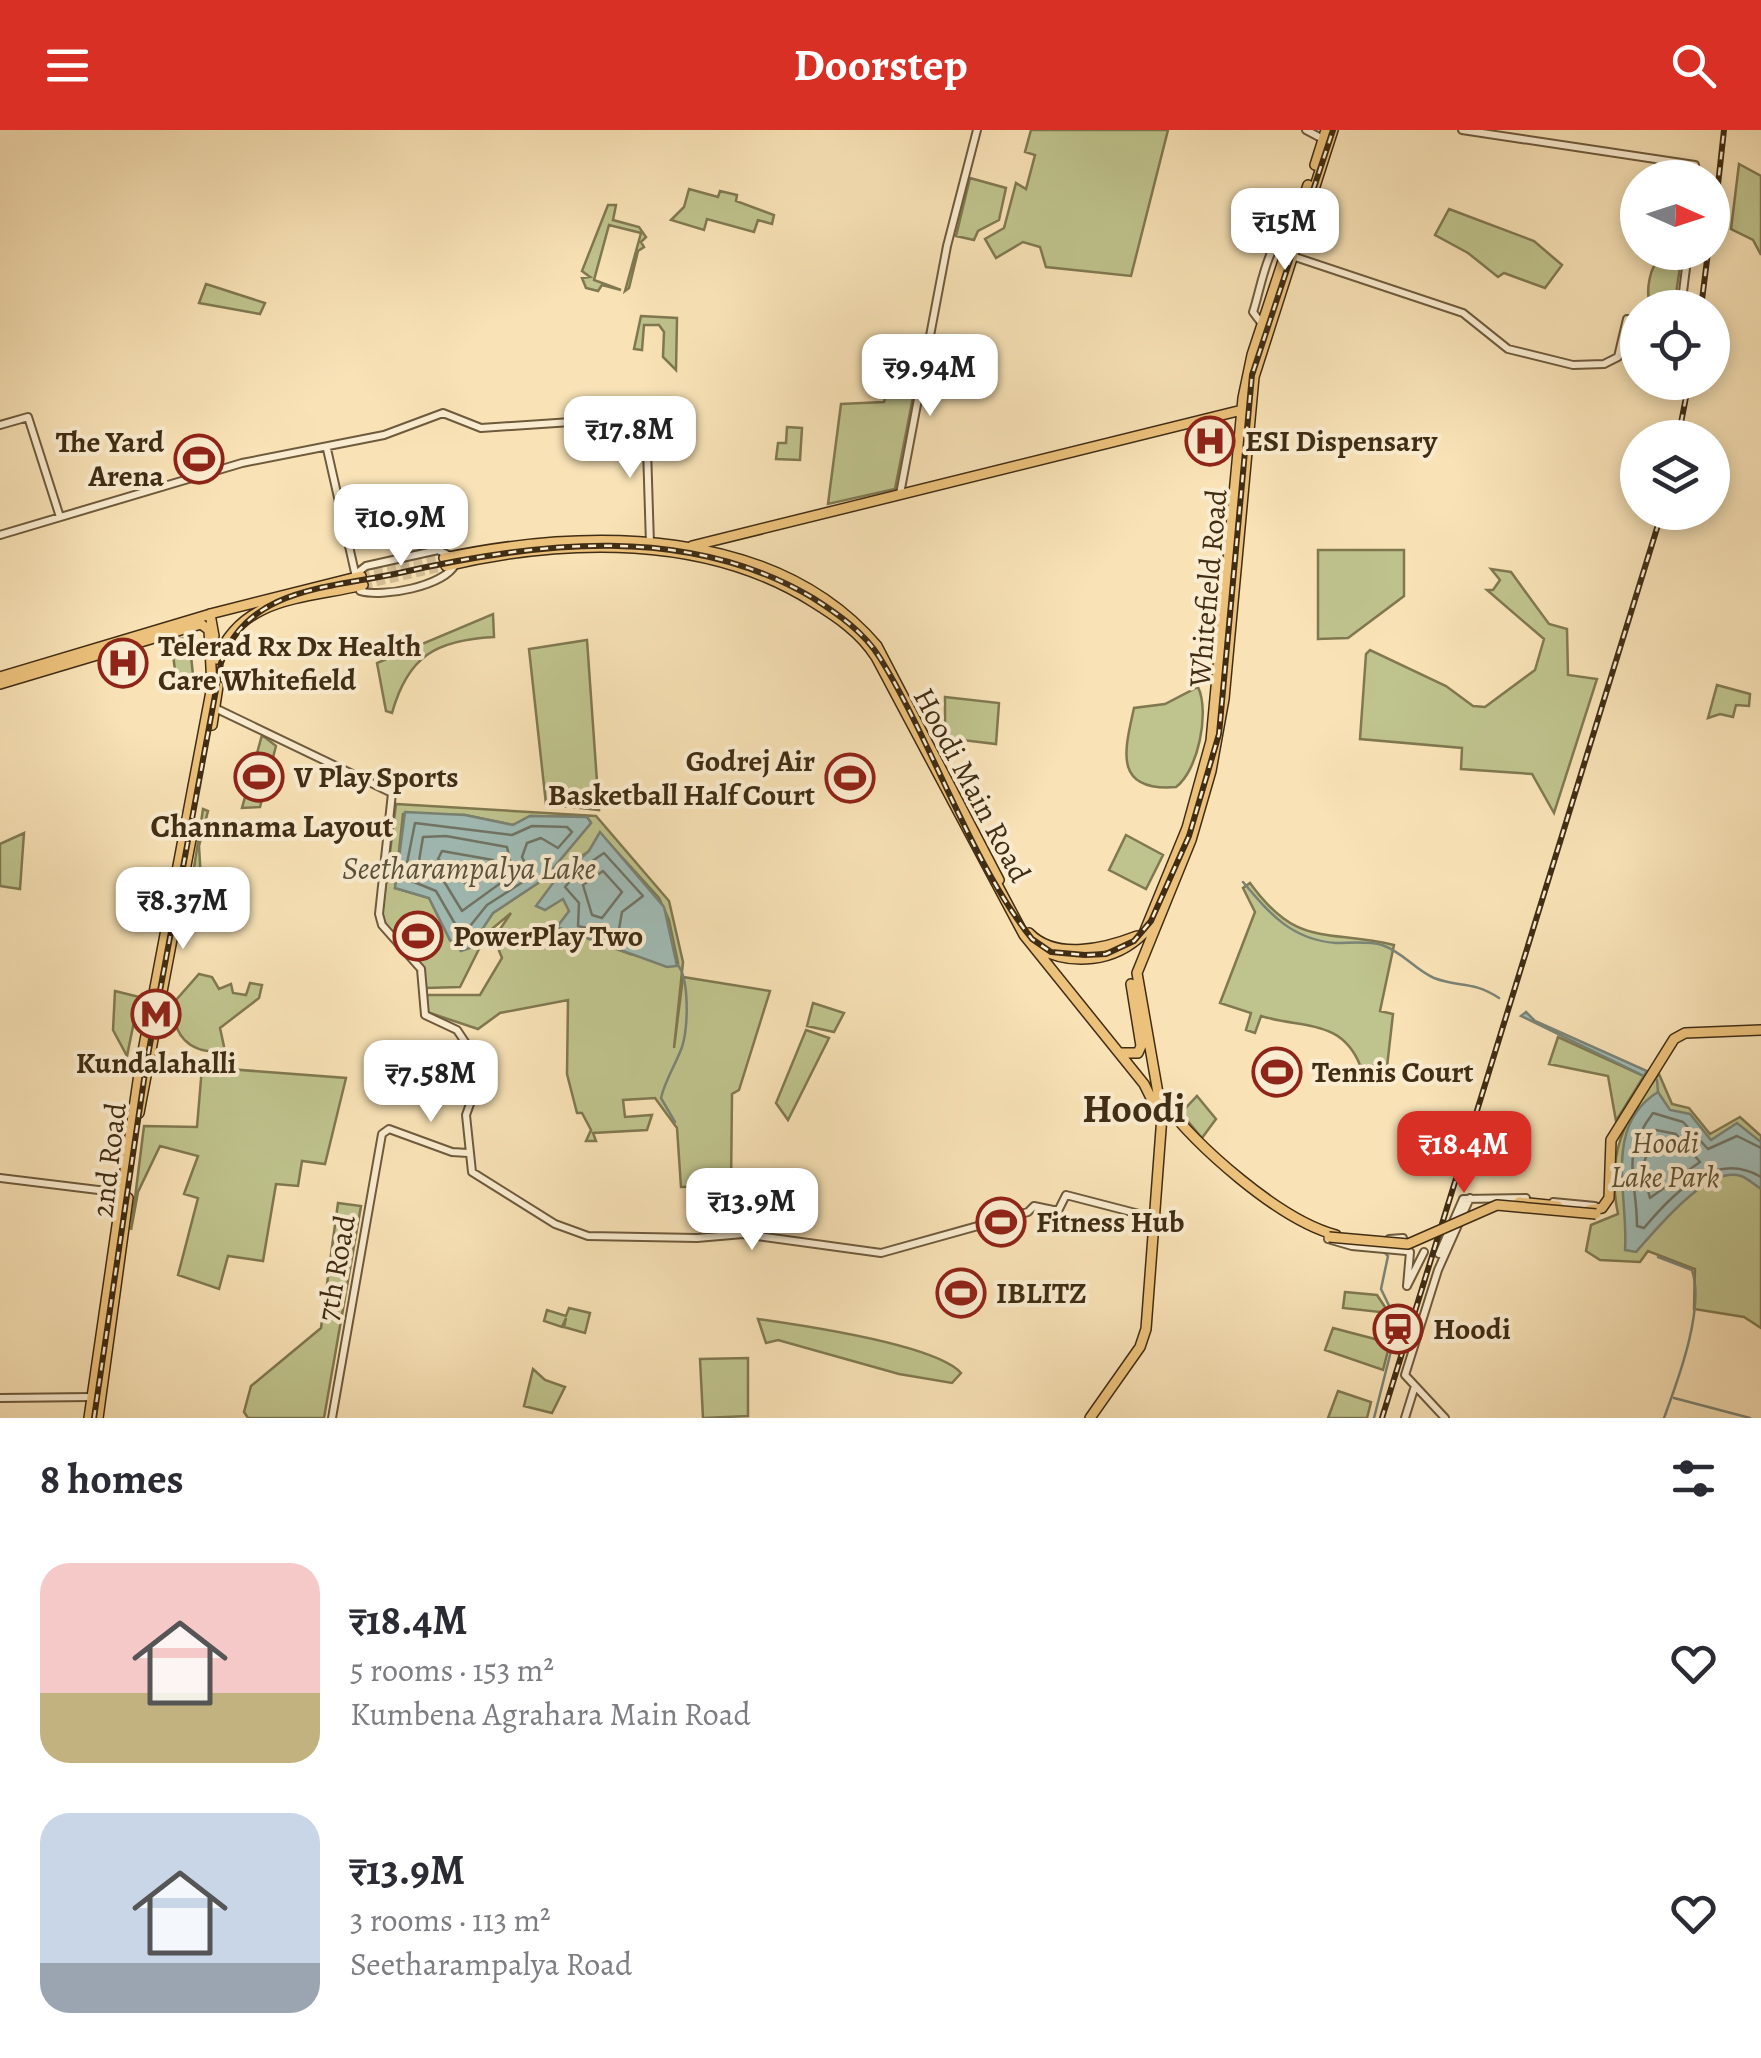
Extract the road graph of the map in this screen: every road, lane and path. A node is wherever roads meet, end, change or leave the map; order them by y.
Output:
1 (978, 130) edge
2 (1306, 130) edge
3 (1462, 130) edge
4 (1328, 133) edge
5 (1662, 160) edge
6 (1297, 257) junction
7 (1620, 349) edge
8 (1250, 381) junction
9 (1242, 410) junction
10 (0, 425) edge
11 (327, 450) junction
12 (899, 494) junction
13 (60, 517) junction
14 (0, 535) edge
15 (650, 544) junction
16 (685, 551) junction
17 (449, 561) junction
18 (359, 580) junction
19 (234, 607) junction
20 (253, 612) junction
21 (210, 614) junction
22 (77, 656) junction
23 (217, 663) junction
24 (0, 680) edge
25 (215, 708) junction
26 (1013, 911) junction
27 (173, 922) junction
28 (1148, 932) junction
29 (1035, 946) junction
30 (1079, 1004) junction
31 (1761, 1030) edge
32 (1122, 1053) junction
33 (1155, 1096) junction
34 (468, 1153) junction
35 (0, 1178) edge
36 (123, 1193) junction
37 (1468, 1198) junction
38 (1483, 1198) junction
39 (1604, 1206) junction
40 (1486, 1211) junction
41 (1147, 1216) junction
42 (1461, 1221) junction
43 (1329, 1235) junction
44 (119, 1250) junction
45 (1406, 1251) junction
46 (1424, 1252) dead end
47 (1440, 1254) dead end
48 (1141, 1339) junction
49 (1415, 1388) junction
50 (92, 1396) junction
51 (0, 1398) edge
52 (89, 1418) edge
53 (98, 1418) edge
54 (332, 1418) edge
55 (1087, 1418) edge
56 (1404, 1418) edge
57 (1446, 1418) edge

1 - 12 street
2 - 4 street
3 - 5 street
4 - 6 main road, Whitefield Road
4 - 8 main road, Whitefield Road
6 - 7 street
6 - 8 main road, Whitefield Road
8 - 9 main road, Whitefield Road
8 - 28 main road, Whitefield Road
9 - 12 main road
9 - 28 main road, Whitefield Road
10 - 13 street
11 - 13 street
11 - 15 street
11 - 18 street
12 - 16 main road
13 - 14 street
15 - 16 main road
15 - 17 main road
16 - 17 main road
16 - 26 main road, Hoodi Main Road
16 - 26 main road, Hoodi Main Road
17 - 18 street
17 - 18 street
18 - 19 main road
18 - 20 main road
19 - 20 main road
19 - 21 main road
20 - 23 main road
21 - 22 main road
21 - 23 main road, 2nd Road
22 - 24 main road
22 - 27 main road, 2nd Road
23 - 25 main road, 2nd Road
25 - 27 main road, 2nd Road
25 - 34 street
26 - 29 main road, Hoodi Main Road
27 - 36 main road, 2nd Road
27 - 44 main road, 2nd Road
28 - 29 main road
28 - 32 main road, Whitefield Road
28 - 33 main road, Whitefield Road
29 - 30 main road, Hoodi Main Road
30 - 32 main road, Hoodi Main Road
30 - 33 main road, Hoodi Main Road
31 - 39 main road
32 - 33 main road, Hoodi Main Road
33 - 41 main road, Whitefield Road
33 - 43 main road, Hoodi Main Road
33 - 48 main road, Whitefield Road
34 - 41 street
34 - 54 street, 7th Road
35 - 36 street
36 - 44 main road, 2nd Road
37 - 38 street
37 - 42 street
37 - 47 street
38 - 39 street
38 - 40 street
39 - 40 street
39 - 43 main road, bridge
40 - 42 street
41 - 48 main road, Whitefield Road
42 - 49 street
43 - 45 street
43 - 45 street
44 - 50 main road, 2nd Road
44 - 53 main road, 2nd Road
45 - 46 street
48 - 55 main road, Whitefield Road
49 - 56 street
49 - 57 street
50 - 51 street
50 - 52 main road, 2nd Road

